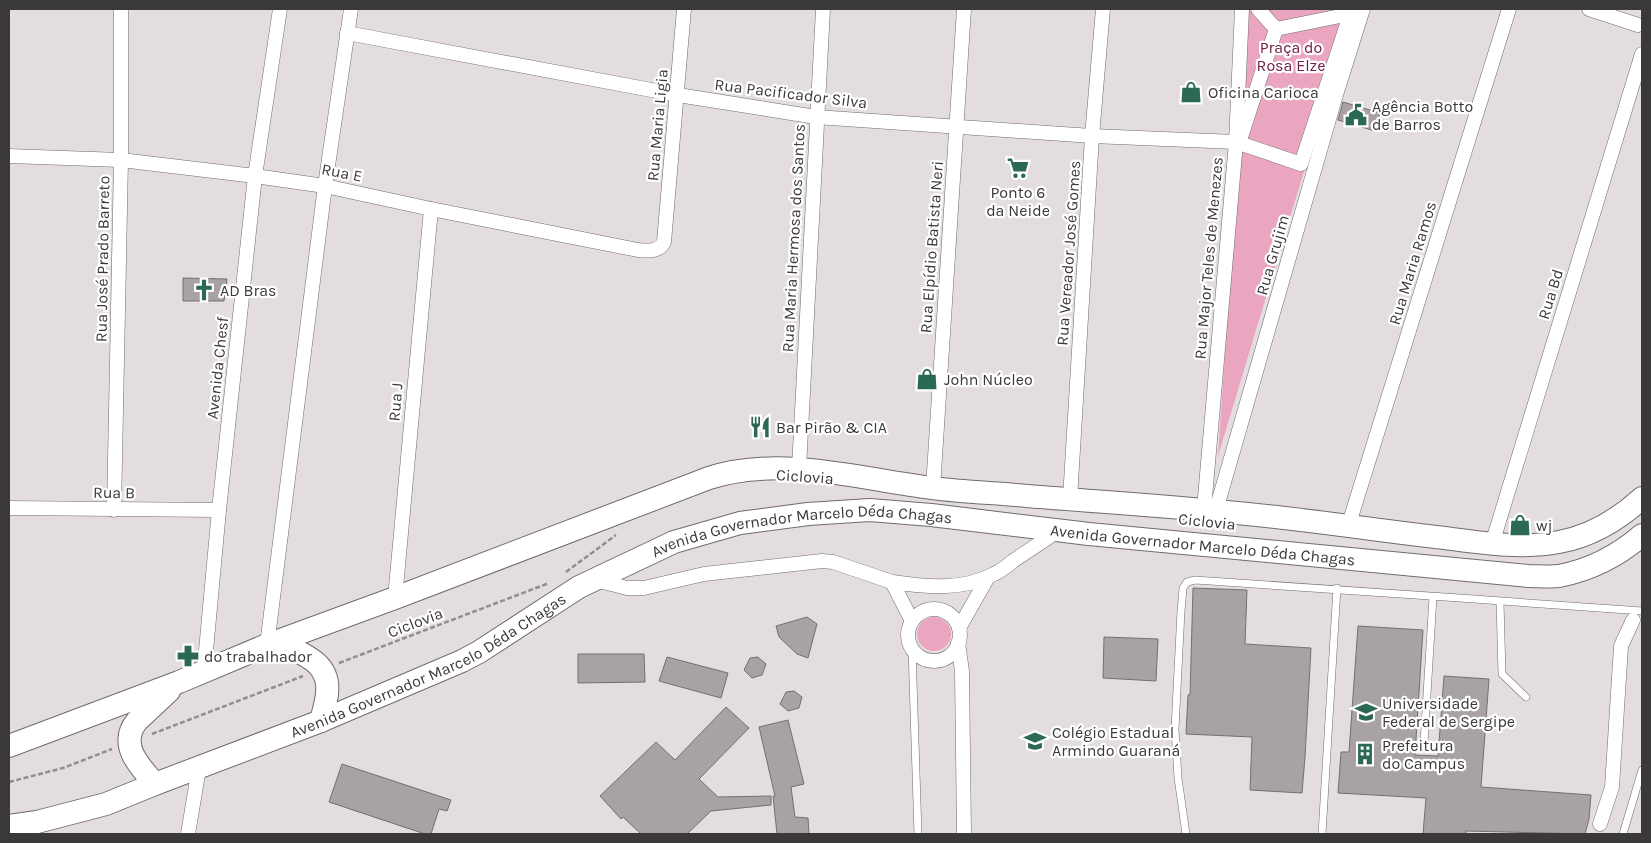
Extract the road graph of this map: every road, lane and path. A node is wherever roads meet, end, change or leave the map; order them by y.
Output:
1 (121, 9) edge
2 (280, 9) edge
3 (351, 9) edge
4 (684, 9) edge
5 (823, 9) edge
6 (964, 9) edge
7 (1103, 9) edge
8 (1242, 9) edge
9 (1258, 9) edge
10 (1509, 9) edge
11 (1589, 9) edge
12 (1607, 9) edge
13 (1355, 11) edge
14 (1640, 22) edge
15 (1276, 29) junction
16 (347, 33) junction
17 (1642, 54) edge
18 (678, 95) junction
19 (816, 117) junction
20 (956, 127) junction
21 (1092, 136) junction
22 (1236, 142) junction
23 (9, 156) edge
24 (121, 160) junction
25 (255, 176) junction
26 (325, 186) junction
27 (431, 209) junction
28 (663, 244) joint
29 (799, 469) junction
30 (933, 488) junction
31 (1642, 498) edge
32 (1070, 499) junction
33 (9, 508) edge
34 (114, 510) junction
35 (219, 510) junction
36 (1210, 510) junction
37 (1348, 527) junction
38 (1058, 531) junction
39 (620, 532) dead end
40 (1642, 535) edge
41 (1492, 544) junction
42 (560, 576) dead end
43 (988, 576) junction
44 (596, 580) junction
45 (553, 582) dead end
46 (892, 582) junction
47 (1337, 588) junction
48 (1433, 597) junction
49 (394, 598) junction
50 (1500, 602) junction
51 (1638, 615) edge
52 (912, 621) junction
53 (958, 628) junction
54 (272, 643) junction
55 (958, 644) junction
56 (912, 649) junction
57 (323, 669) junction
58 (204, 672) junction
59 (179, 682) junction
60 (1526, 696) dead end
61 (321, 722) junction
62 (129, 743) junction
63 (1424, 743) dead end
64 (9, 746) edge
65 (199, 768) junction
66 (1642, 770) edge
67 (9, 782) edge
68 (155, 784) junction
69 (1600, 824) dead end
70 (9, 826) edge
71 (188, 834) edge
72 (918, 834) edge
73 (964, 834) edge
74 (1186, 834) edge
75 (1322, 834) edge
76 (1623, 834) edge

1 - 24 street, Rua José Prado Barreto
2 - 25 street, Avenida Chesf
3 - 16 street
4 - 18 street, Rua Maria Ligia
5 - 19 street, Rua Maria Hermosa dos Santos
6 - 20 street, Rua Elpídio Batista Neri
7 - 21 street, Rua Vereador José Gomes
8 - 22 street, Rua Major Teles de Menezes
9 - 15 street
10 - 37 street, Rua Maria Ramos
11 - 14 street
12 - 14 street
13 - 15 street
13 - 15 street
13 - 36 street, Rua Grujim
16 - 18 street, Rua Pacificador Silva
16 - 26 street
17 - 41 street, Rua Bd
18 - 19 street, Rua Pacificador Silva
18 - 28 street, Rua Maria Ligia
19 - 20 street, Rua Pacificador Silva
19 - 29 street, Rua Maria Hermosa dos Santos
20 - 21 street, Rua Pacificador Silva
20 - 30 street, Rua Elpídio Batista Neri
21 - 22 street, Rua Pacificador Silva
21 - 32 street, Rua Vereador José Gomes
22 - 36 street, Rua Major Teles de Menezes
23 - 24 street, Rua E
24 - 25 street, Rua E
24 - 34 street, Rua José Prado Barreto
25 - 26 street, Rua E
25 - 35 street, Avenida Chesf
26 - 27 street, Rua E
26 - 54 street
27 - 28 street, Rua E
27 - 49 street, Rua J
29 - 30 main road, Avenida Governador Marcelo Déda Chagas
29 - 49 main road, Avenida Governador Marcelo Déda Chagas
30 - 32 main road, Avenida Governador Marcelo Déda Chagas
31 - 41 main road, Avenida Governador Marcelo Déda Chagas
32 - 36 main road, Avenida Governador Marcelo Déda Chagas
33 - 34 street, Rua B
34 - 35 street, Rua B
35 - 58 street, Avenida Chesf
36 - 37 main road, Avenida Governador Marcelo Déda Chagas
37 - 41 main road, Avenida Governador Marcelo Déda Chagas
38 - 40 main road, Avenida Governador Marcelo Déda Chagas
38 - 43 street
38 - 44 main road, Avenida Governador Marcelo Déda Chagas
39 - 42 path
43 - 46 street
43 - 53 street
44 - 46 street
44 - 61 main road, Avenida Governador Marcelo Déda Chagas
45 - 57 path, Ciclovia
46 - 52 street
47 - 48 lane
47 - 74 lane
47 - 75 lane
48 - 50 lane
48 - 63 lane
49 - 54 main road, Avenida Governador Marcelo Déda Chagas
50 - 51 lane
50 - 60 lane
51 - 69 street
52 - 53 street
52 - 56 street
53 - 55 street
54 - 57 main road
54 - 58 main road, Avenida Governador Marcelo Déda Chagas
55 - 56 street
55 - 73 street
56 - 72 lane
57 - 61 main road
57 - 62 path, Ciclovia
58 - 59 main road, Avenida Governador Marcelo Déda Chagas
59 - 62 main road
59 - 64 main road, Avenida Governador Marcelo Déda Chagas
61 - 65 main road, Avenida Governador Marcelo Déda Chagas
62 - 67 path, Ciclovia
62 - 68 main road
65 - 68 main road, Avenida Governador Marcelo Déda Chagas
65 - 71 street
66 - 76 lane
68 - 70 main road, Avenida Governador Marcelo Déda Chagas

